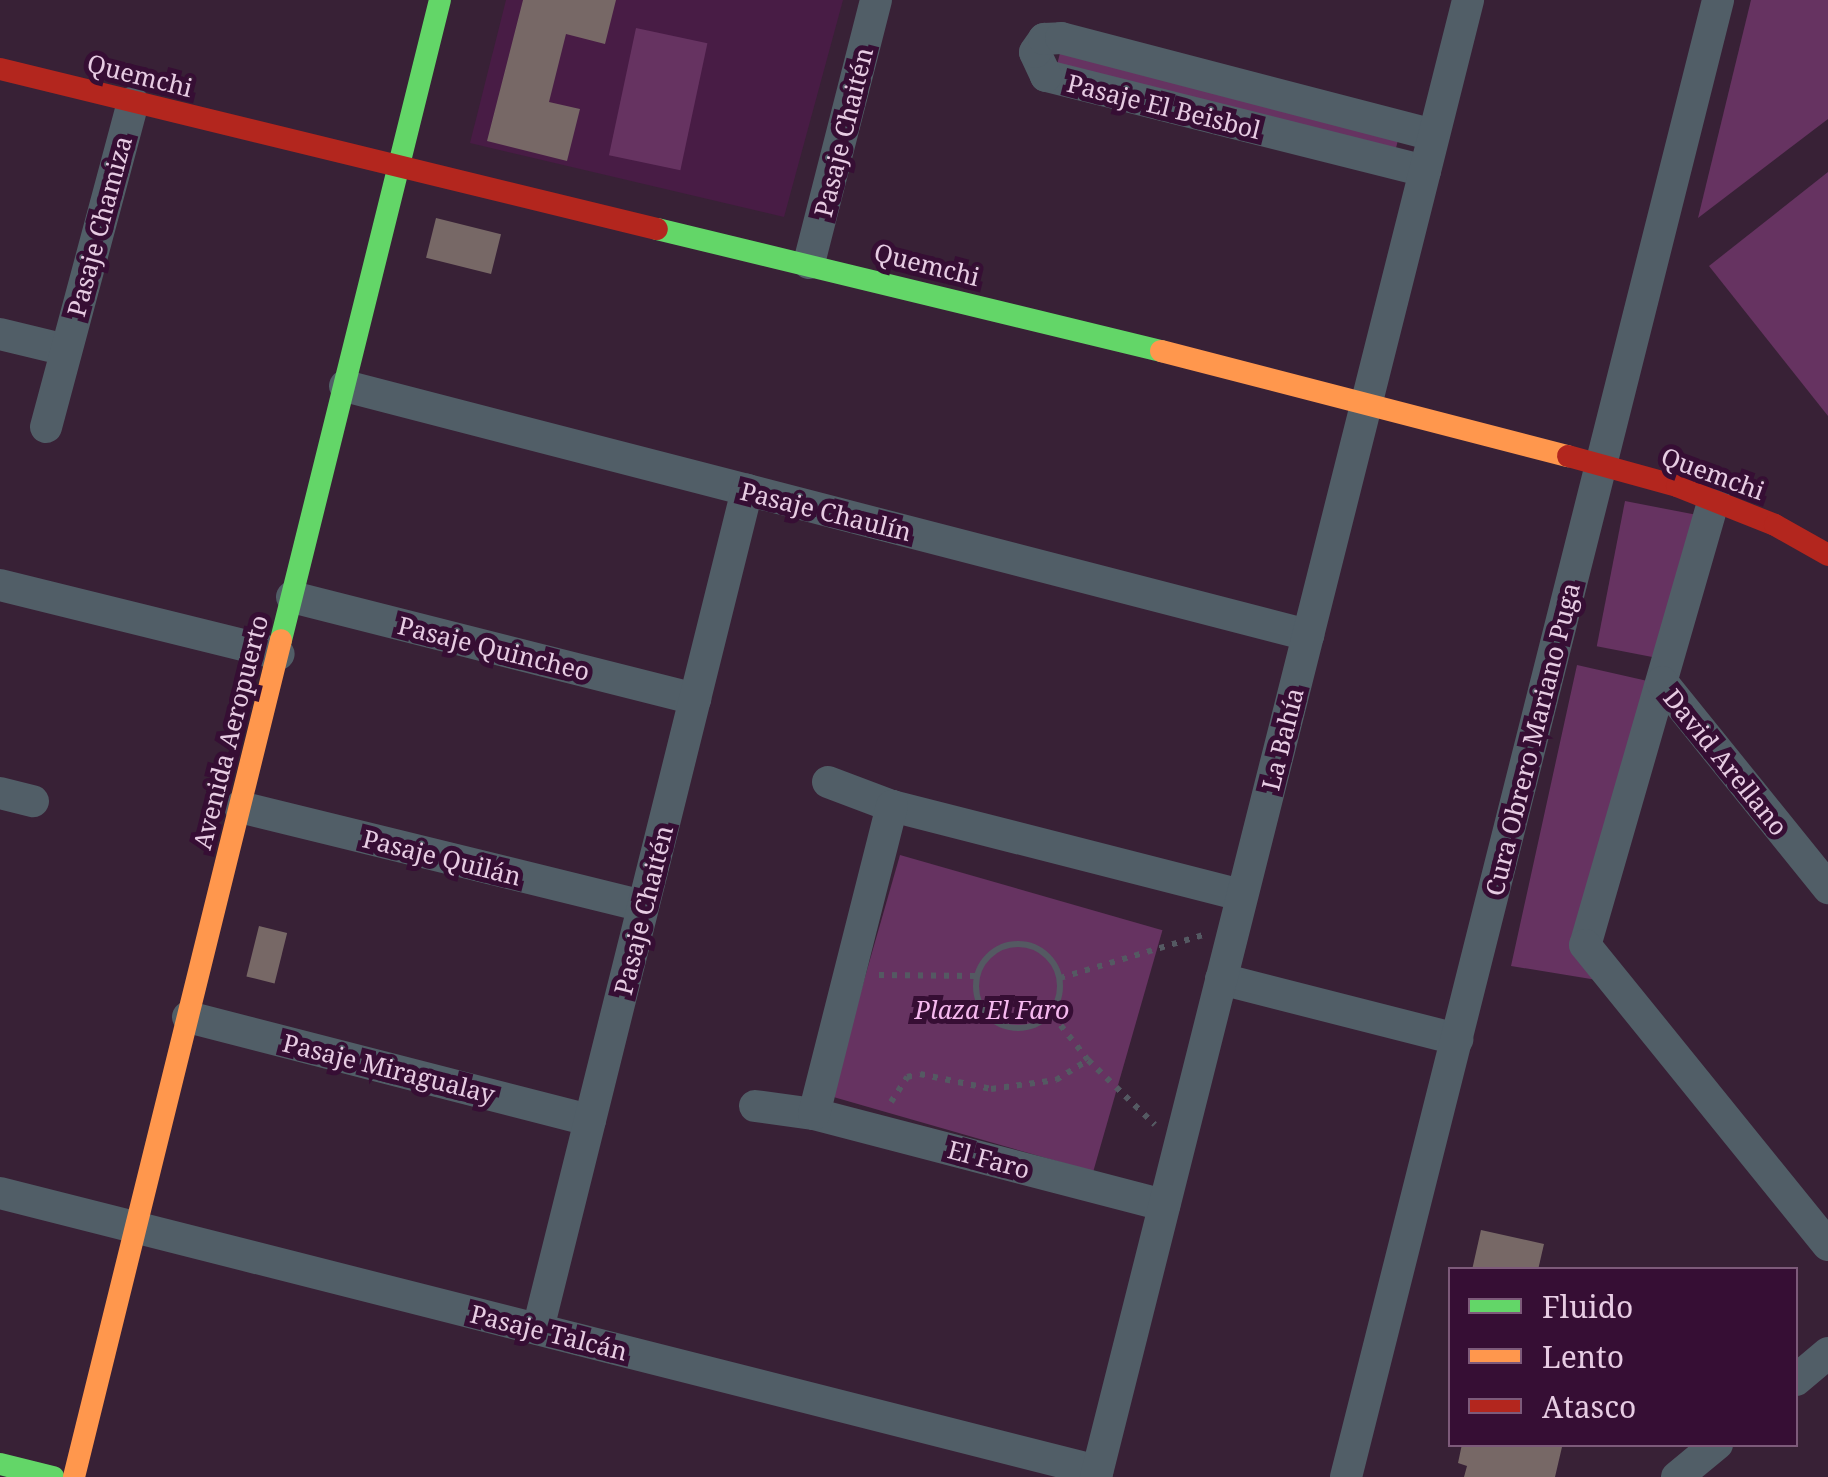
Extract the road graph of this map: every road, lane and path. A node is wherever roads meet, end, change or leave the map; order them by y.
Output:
1 (440, 0) edge
2 (876, 0) edge
3 (1468, 0) edge
4 (1718, 0) edge
5 (0, 69) edge
6 (133, 102) junction
7 (1434, 135) junction
8 (399, 166) junction
9 (1425, 171) junction
10 (809, 263) junction
11 (0, 334) edge
12 (66, 350) junction
13 (344, 386) junction
14 (1367, 401) junction
15 (46, 427) dead end
16 (1601, 464) junction
17 (747, 490) junction
18 (1714, 499) junction
19 (1828, 554) edge
20 (0, 584) edge
21 (292, 597) junction
22 (1308, 635) junction
23 (278, 654) junction
24 (1662, 682) junction
25 (695, 698) junction
26 (828, 782) dead end
27 (0, 793) edge
28 (33, 801) dead end
29 (892, 806) junction
30 (240, 807) junction
31 (1828, 888) edge
32 (644, 906) junction
33 (1238, 910) junction
34 (850, 975) junction
35 (977, 976) junction
36 (1060, 978) junction
37 (1221, 979) junction
38 (1051, 1014) junction
39 (188, 1016) junction
40 (1457, 1038) junction
41 (1088, 1060) junction
42 (756, 1106) dead end
43 (814, 1114) junction
44 (590, 1120) junction
45 (878, 1130) junction
46 (1179, 1147) junction
47 (0, 1193) edge
48 (1164, 1204) junction
49 (136, 1228) junction
50 (1828, 1245) edge
51 (538, 1330) junction
52 (1828, 1353) edge
53 (1798, 1378) edge
54 (1358, 1431) junction
55 (1712, 1447) edge
56 (0, 1464) edge
57 (1097, 1474) edge
58 (53, 1477) edge
59 (74, 1477) edge
60 (1346, 1477) edge
61 (1364, 1477) edge
62 (1677, 1477) edge

1 - 8 street, Avenida Aeropuerto
2 - 10 street, Pasaje Chaitén
3 - 7 street, La Bahía
4 - 16 street, Cura Obrero Mariano Puga
5 - 6 street, Quemchi
6 - 8 street, Quemchi
6 - 12 street, Pasaje Chamiza
7 - 9 street, La Bahía
7 - 9 street, Pasaje El Beisbol
8 - 10 street, Quemchi
8 - 13 street, Avenida Aeropuerto
9 - 14 street, La Bahía
10 - 14 street, Quemchi
11 - 12 street, Pasaje Chamiza
12 - 15 street, Pasaje Chamiza
13 - 17 street, Pasaje Chaulín
13 - 21 street, Avenida Aeropuerto
14 - 16 street, Quemchi
14 - 22 street, La Bahía
16 - 18 street, Quemchi
16 - 40 street, Cura Obrero Mariano Puga
17 - 22 street, Pasaje Chaulín
17 - 25 street, Pasaje Chaitén
18 - 19 street, Quemchi
18 - 24 street
20 - 23 street
21 - 23 street, Avenida Aeropuerto
21 - 25 street, Pasaje Quincheo
22 - 33 street, La Bahía
23 - 30 street, Avenida Aeropuerto
24 - 31 street, David Arellano
24 - 50 street
25 - 32 street, Pasaje Chaitén
26 - 29 street
27 - 28 street
29 - 33 street
29 - 34 street
30 - 32 street, Pasaje Quilán
30 - 39 street, Avenida Aeropuerto
32 - 44 street, Pasaje Chaitén
33 - 36 path
33 - 37 street, La Bahía
34 - 35 path
34 - 43 street
35 - 36 path
35 - 38 path
36 - 38 path
37 - 40 street
37 - 46 street, La Bahía
38 - 41 path
39 - 44 street, Pasaje Miragualay
39 - 49 street, Avenida Aeropuerto
40 - 54 street, Cura Obrero Mariano Puga
41 - 45 path
41 - 46 path
42 - 43 street, El Faro
43 - 45 street, El Faro
44 - 51 street, Pasaje Chaitén
45 - 48 street, El Faro
46 - 48 street, La Bahía
47 - 49 street, Pasaje Talcán
48 - 57 street, La Bahía
49 - 51 street, Pasaje Talcán
49 - 59 street, Avenida Aeropuerto
51 - 57 street, Pasaje Talcán
52 - 53 street
54 - 60 street, Cura Obrero Mariano Puga
54 - 61 street
55 - 62 street
56 - 58 street

